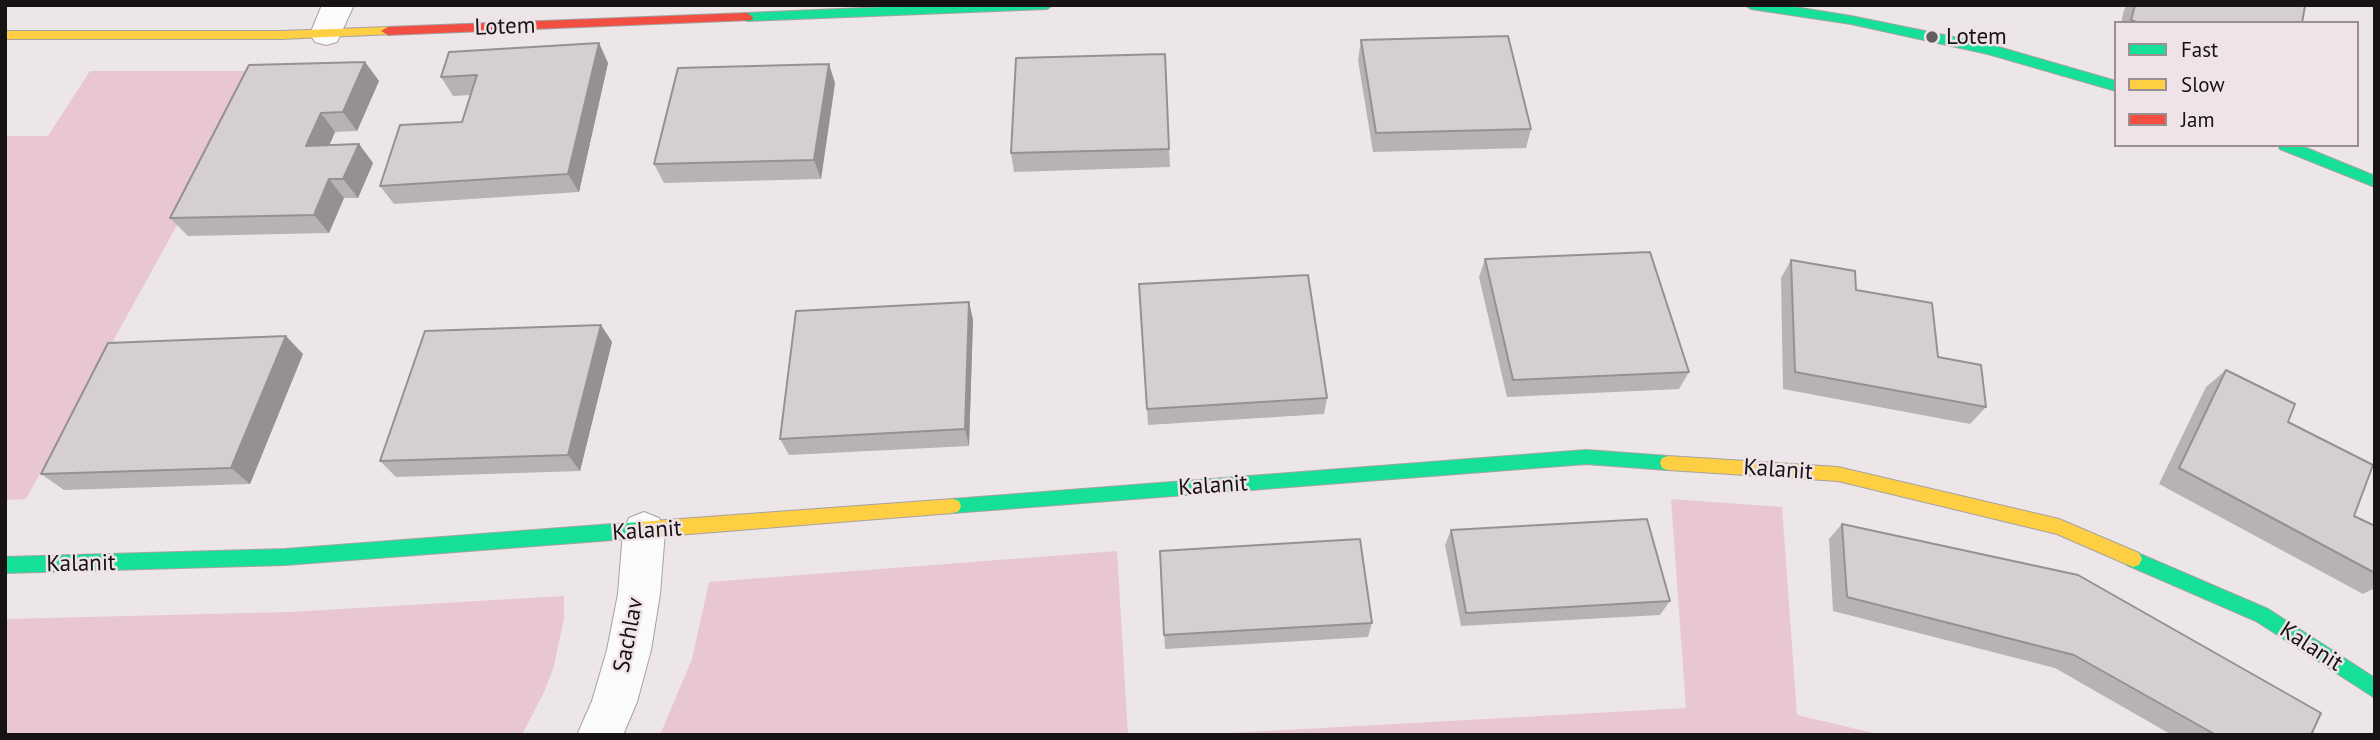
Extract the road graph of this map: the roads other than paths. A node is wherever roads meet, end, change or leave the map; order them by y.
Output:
1 (1047, 5) edge
2 (1751, 5) edge
3 (332, 19) edge
4 (5, 35) edge
5 (2114, 85) edge
6 (2289, 147) edge
7 (2375, 182) edge
8 (644, 531) junction
9 (5, 565) edge
10 (2375, 689) edge
11 (600, 735) edge

1 - 3 street, Lotem
2 - 5 street
3 - 4 street, Lotem
6 - 7 street
8 - 9 street, Kalanit
8 - 10 street, Kalanit
8 - 11 street, Sachlav

